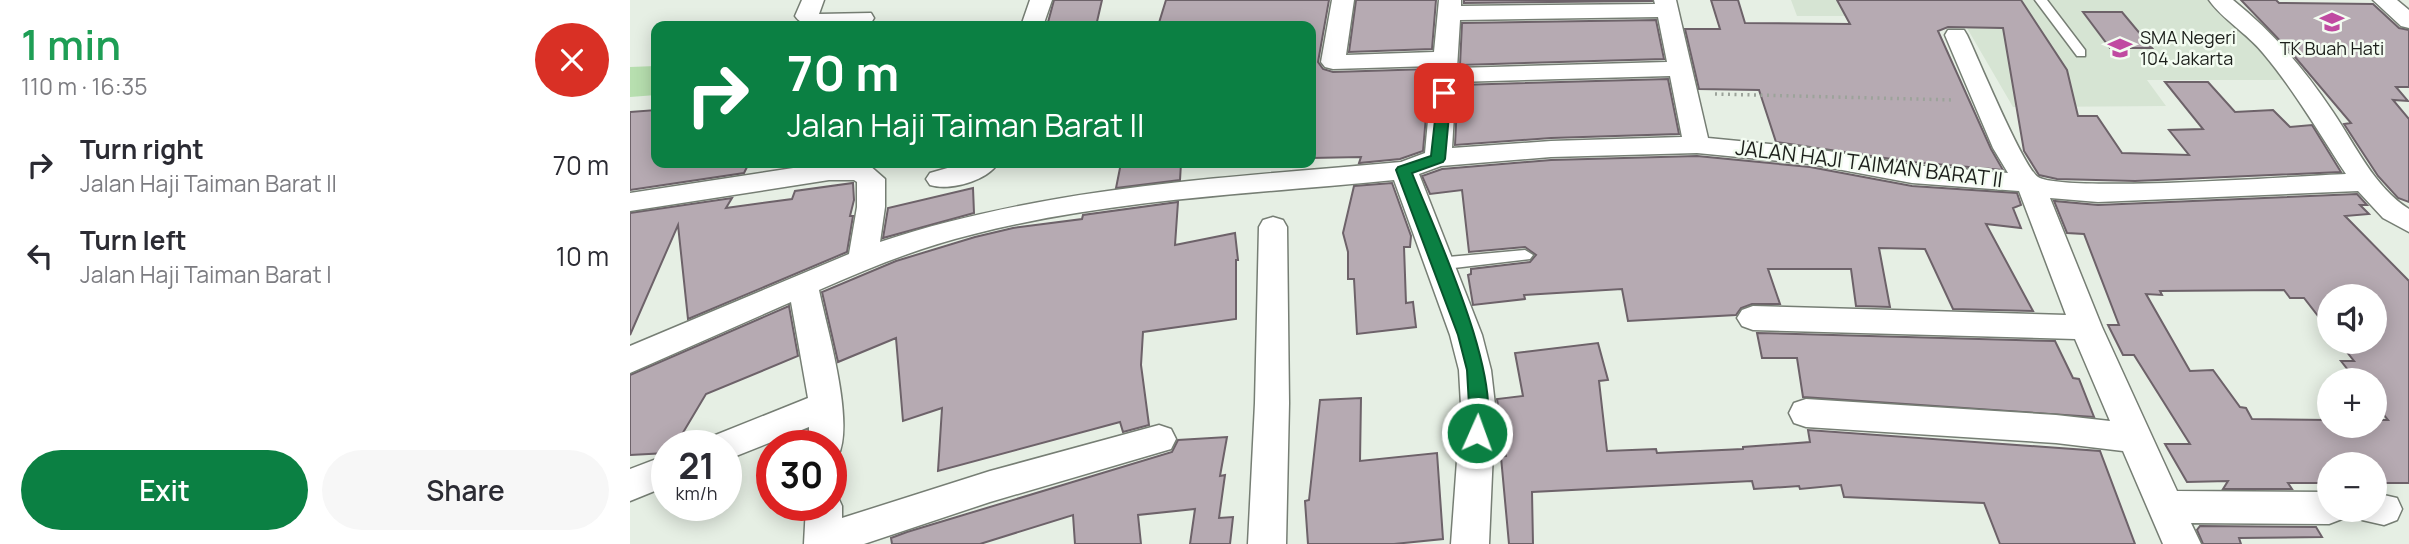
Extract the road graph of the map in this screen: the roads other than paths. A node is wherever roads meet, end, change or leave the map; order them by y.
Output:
1 (813, 0) edge
2 (1041, 0) edge
3 (1343, 0) edge
4 (2041, 0) edge
5 (2220, 0) edge
6 (2384, 0) edge
7 (1666, 5) edge
8 (1450, 7) edge
9 (865, 15) edge
10 (1034, 21) edge
11 (2409, 21) edge
12 (1956, 35) dead end
13 (2081, 53) dead end
14 (1446, 67) junction
15 (1680, 69) junction
16 (1697, 145) junction
17 (1438, 159) junction
18 (976, 168) edge
19 (1404, 170) junction
20 (940, 179) dead end
21 (2367, 182) junction
22 (2028, 183) junction
23 (630, 202) edge
24 (2409, 222) edge
25 (1273, 227) dead end
26 (1525, 255) dead end
27 (863, 258) junction
28 (1437, 264) junction
29 (803, 285) junction
30 (1753, 318) dead end
31 (2086, 327) junction
32 (630, 360) edge
33 (827, 405) junction
34 (1806, 413) dead end
35 (826, 430) edge
36 (2134, 438) junction
37 (742, 439) edge
38 (1159, 439) dead end
39 (651, 476) edge
40 (630, 485) edge
41 (2165, 507) junction
42 (2317, 508) edge
43 (824, 521) edge
44 (823, 543) edge
45 (1267, 544) edge
46 (1470, 544) edge
47 (2182, 544) edge

1 - 9 street
2 - 10 street
3 - 14 street
4 - 13 lane
5 - 21 street
6 - 11 street
7 - 8 street
7 - 15 street
8 - 14 street
12 - 22 street
14 - 15 street
14 - 17 street
15 - 16 street
16 - 17 street, JALAN HAJI TAIMAN BARAT II
16 - 22 street, JALAN HAJI TAIMAN BARAT II
17 - 19 street, JALAN HAJI TAIMAN BARAT II
18 - 20 street
19 - 27 street, JALAN HAJI TAIMAN BARAT II
19 - 28 street
21 - 22 street
21 - 24 street
22 - 31 street, JALAN HAJI TAIMAN BARAT II
23 - 27 street
25 - 45 street
26 - 28 lane
27 - 29 street, JALAN HAJI TAIMAN BARAT II
28 - 46 street
29 - 32 street, JALAN HAJI TAIMAN BARAT II
29 - 33 street
30 - 31 street
31 - 36 street, JALAN HAJI TAIMAN BARAT II
33 - 35 street
33 - 37 street
34 - 36 street
36 - 41 street, JALAN HAJI TAIMAN BARAT II
38 - 44 street
39 - 40 street
41 - 42 street
41 - 47 street, JALAN HAJI TAIMAN BARAT II
43 - 44 street

